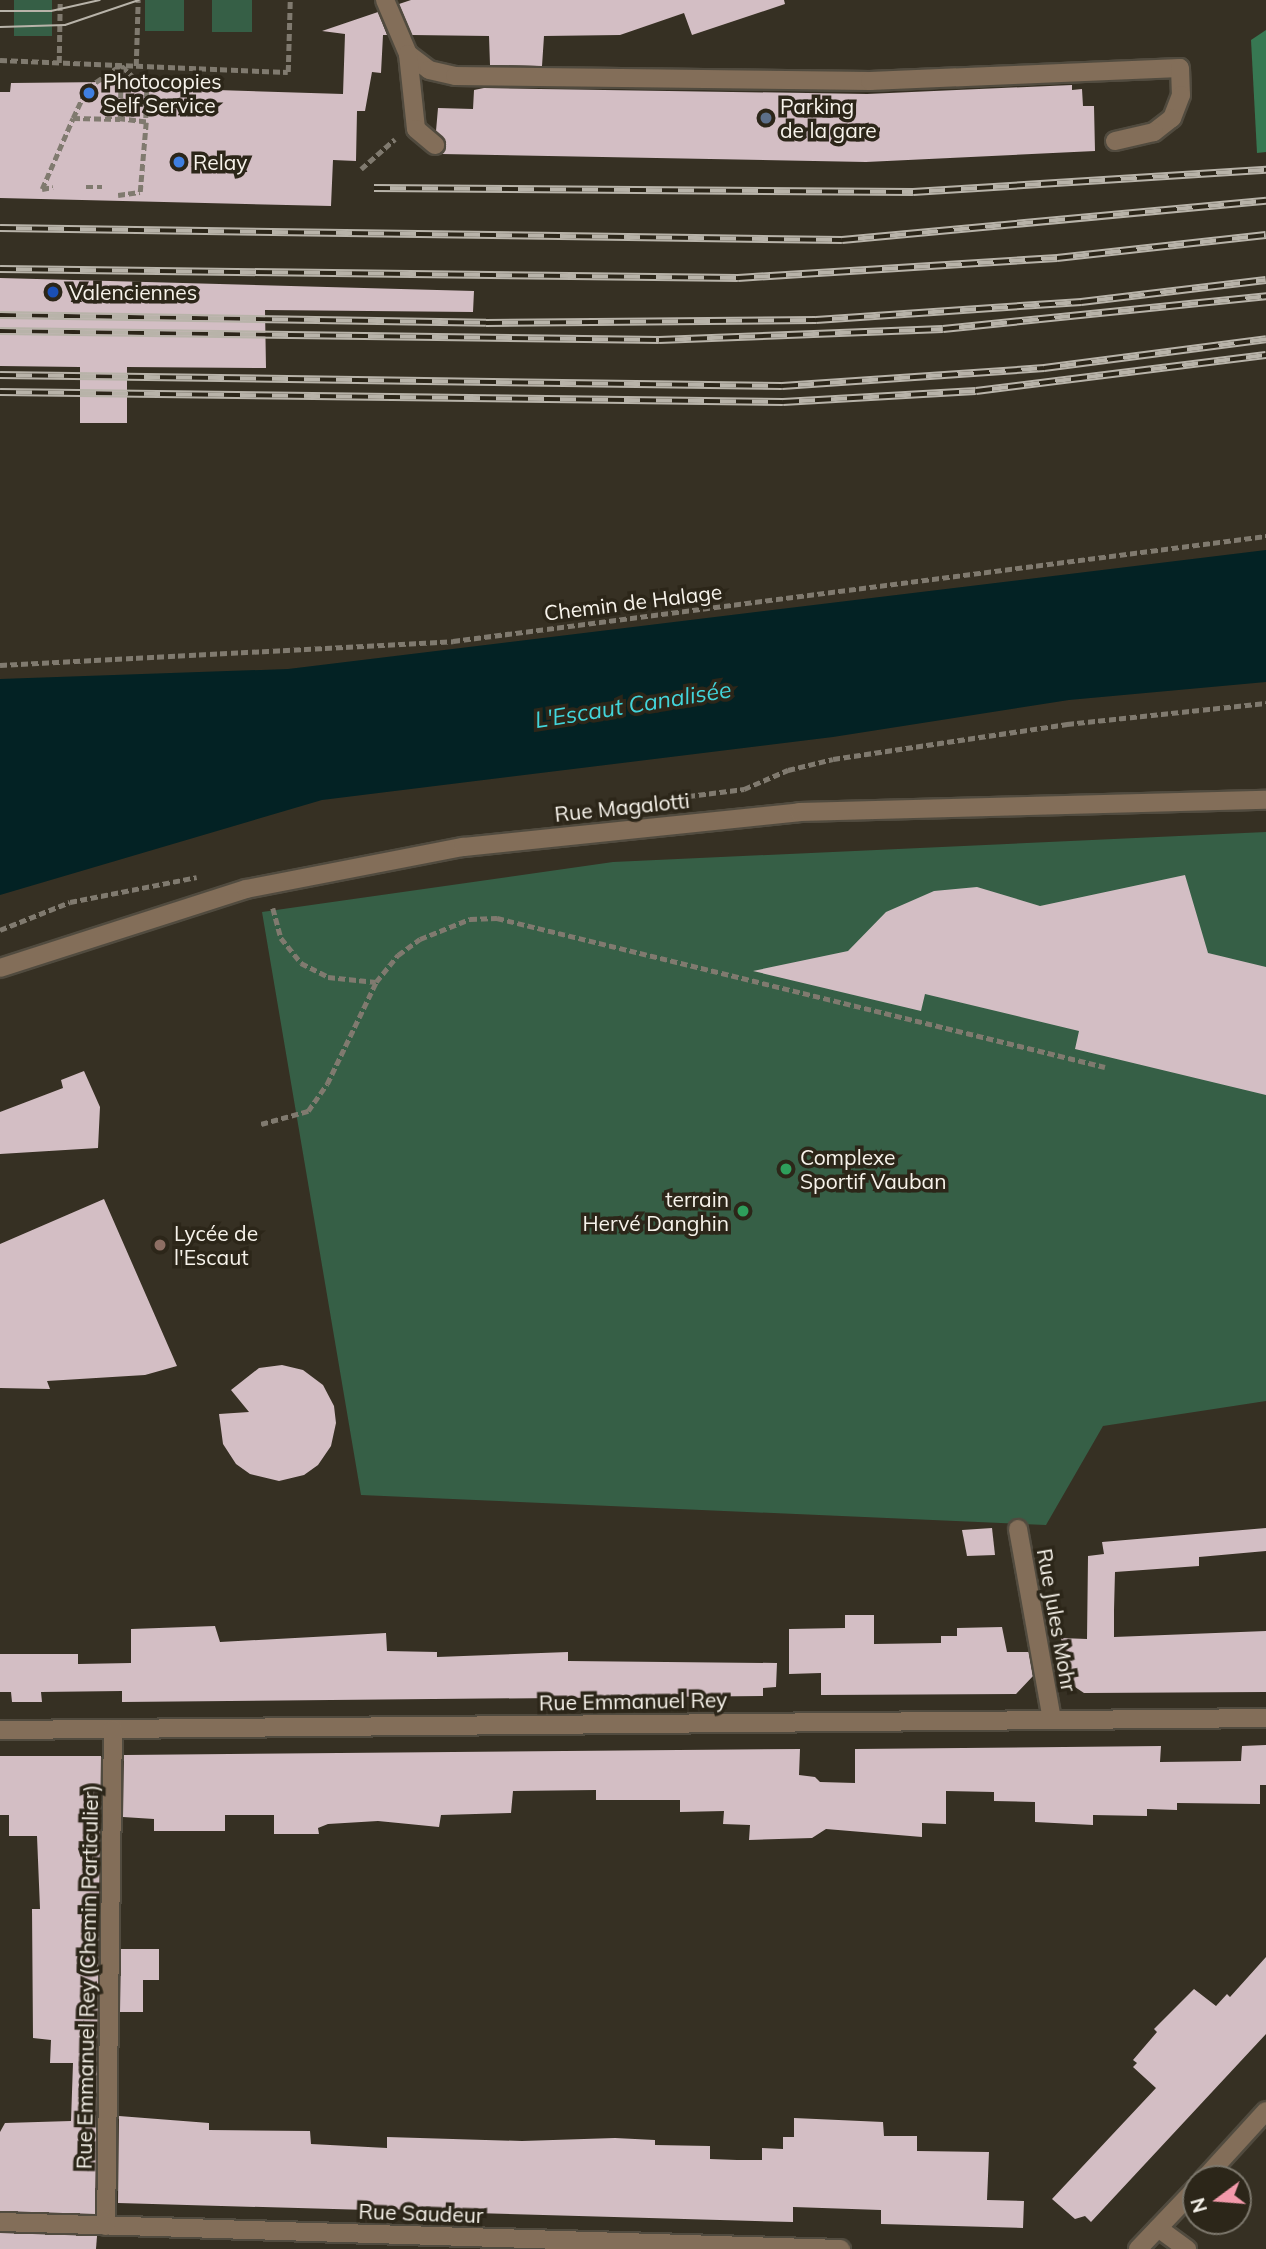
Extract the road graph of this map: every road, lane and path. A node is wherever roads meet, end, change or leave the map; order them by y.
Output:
1 (60, 0) edge
2 (138, 0) edge
3 (290, 0) edge
4 (386, 0) edge
5 (408, 54) junction
6 (0, 60) edge
7 (59, 63) junction
8 (121, 65) junction
9 (136, 66) junction
10 (73, 118) junction
11 (120, 119) junction
12 (146, 122) junction
13 (414, 122) junction
14 (1115, 141) dead end
15 (435, 145) dead end
16 (361, 169) dead end
17 (53, 187) dead end
18 (86, 187) dead end
19 (102, 187) dead end
20 (118, 195) dead end
21 (1266, 536) edge
22 (0, 665) edge
23 (1266, 703) edge
24 (744, 789) dead end
25 (1266, 800) edge
26 (267, 884) junction
27 (0, 968) edge
28 (376, 982) junction
29 (1105, 1067) dead end
30 (261, 1124) dead end
31 (1018, 1529) dead end
32 (1266, 1718) edge
33 (1052, 1719) junction
34 (113, 1729) junction
35 (0, 1730) edge
36 (1266, 2111) edge
37 (1217, 2165) edge
38 (1182, 2203) edge
39 (0, 2222) edge
40 (106, 2226) junction
41 (1158, 2228) junction
42 (841, 2249) edge
43 (1138, 2249) edge
44 (1187, 2249) edge

1 - 7 path
2 - 9 path
3 - 9 path
4 - 5 street
5 - 13 street
5 - 14 street
6 - 7 path
7 - 8 path
8 - 9 path
8 - 10 path
8 - 11 path
8 - 12 path
10 - 11 path
10 - 17 path
11 - 12 path
12 - 20 path
13 - 15 street
13 - 16 path
18 - 19 path
21 - 22 path, Chemin de Halage
23 - 24 path
25 - 26 street, Rue Magalotti
26 - 27 street, Rue Magalotti
26 - 28 path
28 - 29 path
28 - 30 path
31 - 33 street, Rue Jules Mohr
32 - 33 street, Rue Emmanuel Rey
33 - 34 street, Rue Emmanuel Rey
34 - 35 street, Rue Emmanuel Rey
34 - 40 street, Rue Emmanuel Rey (Chemin Particulier)
36 - 37 street
38 - 41 street
39 - 40 street, Rue Saudeur
40 - 42 street, Rue Saudeur
41 - 43 street
41 - 44 street

